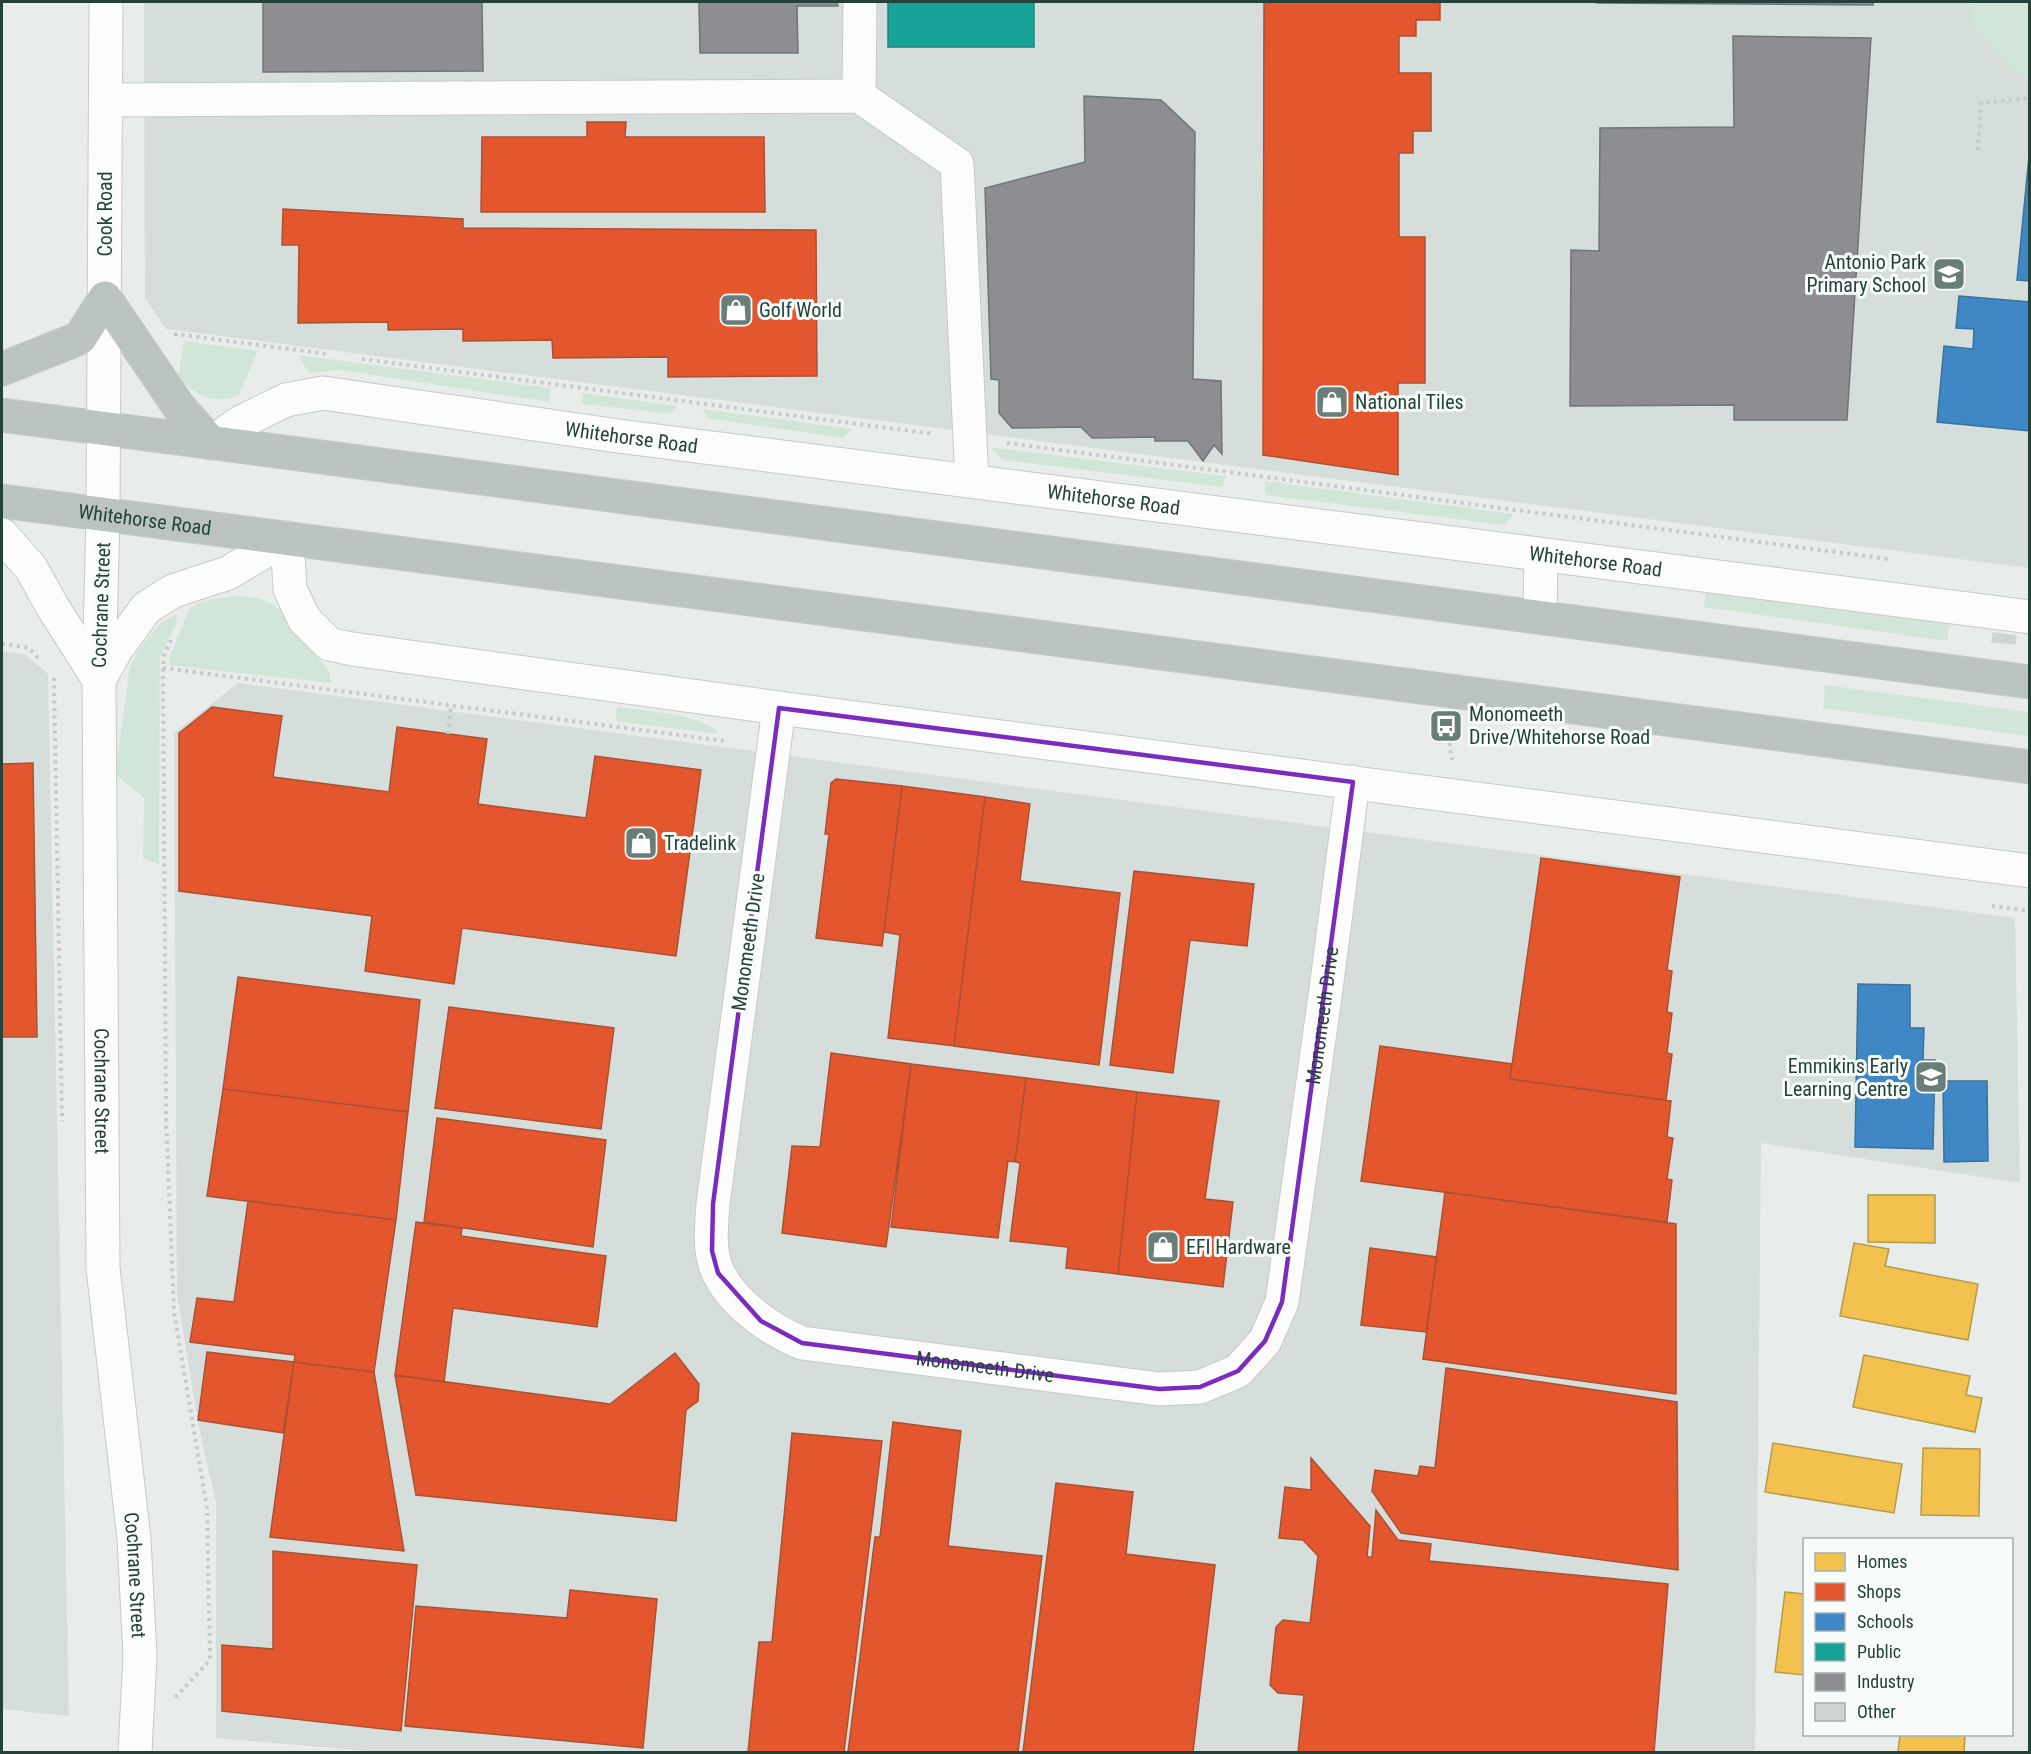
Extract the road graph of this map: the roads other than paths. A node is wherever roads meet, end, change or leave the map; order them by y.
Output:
1 (106, 2) edge
2 (860, 2) edge
3 (859, 96) junction
4 (106, 100) junction
5 (105, 298) junction
6 (2, 369) edge
7 (2, 415) edge
8 (103, 427) junction
9 (211, 443) junction
10 (972, 481) junction
11 (2, 501) edge
12 (103, 513) junction
13 (2, 535) edge
14 (287, 538) junction
15 (1541, 555) junction
16 (1540, 617) junction
17 (2030, 617) edge
18 (99, 680) junction
19 (2030, 682) edge
20 (779, 708) junction
21 (2030, 767) edge
22 (1353, 782) junction
23 (2030, 871) edge
24 (135, 1752) edge

1 - 4 street, Cook Road
2 - 3 street
3 - 4 street
3 - 10 street
4 - 5 street, Cook Road
5 - 6 highway
5 - 8 street, Cook Road
5 - 9 highway
7 - 8 highway
8 - 9 highway
8 - 12 street, Cochrane Street
9 - 10 street, Whitehorse Road
9 - 16 highway
10 - 15 street, Whitehorse Road
11 - 12 highway, Whitehorse Road
12 - 14 highway, Whitehorse Road
12 - 18 street, Cochrane Street
13 - 18 street
14 - 18 street
14 - 20 street
14 - 21 highway, Whitehorse Road
15 - 16 street
15 - 17 street, Whitehorse Road
16 - 19 highway
18 - 24 street, Cochrane Street
20 - 22 street
20 - 22 street, Monomeeth Drive
22 - 23 street

